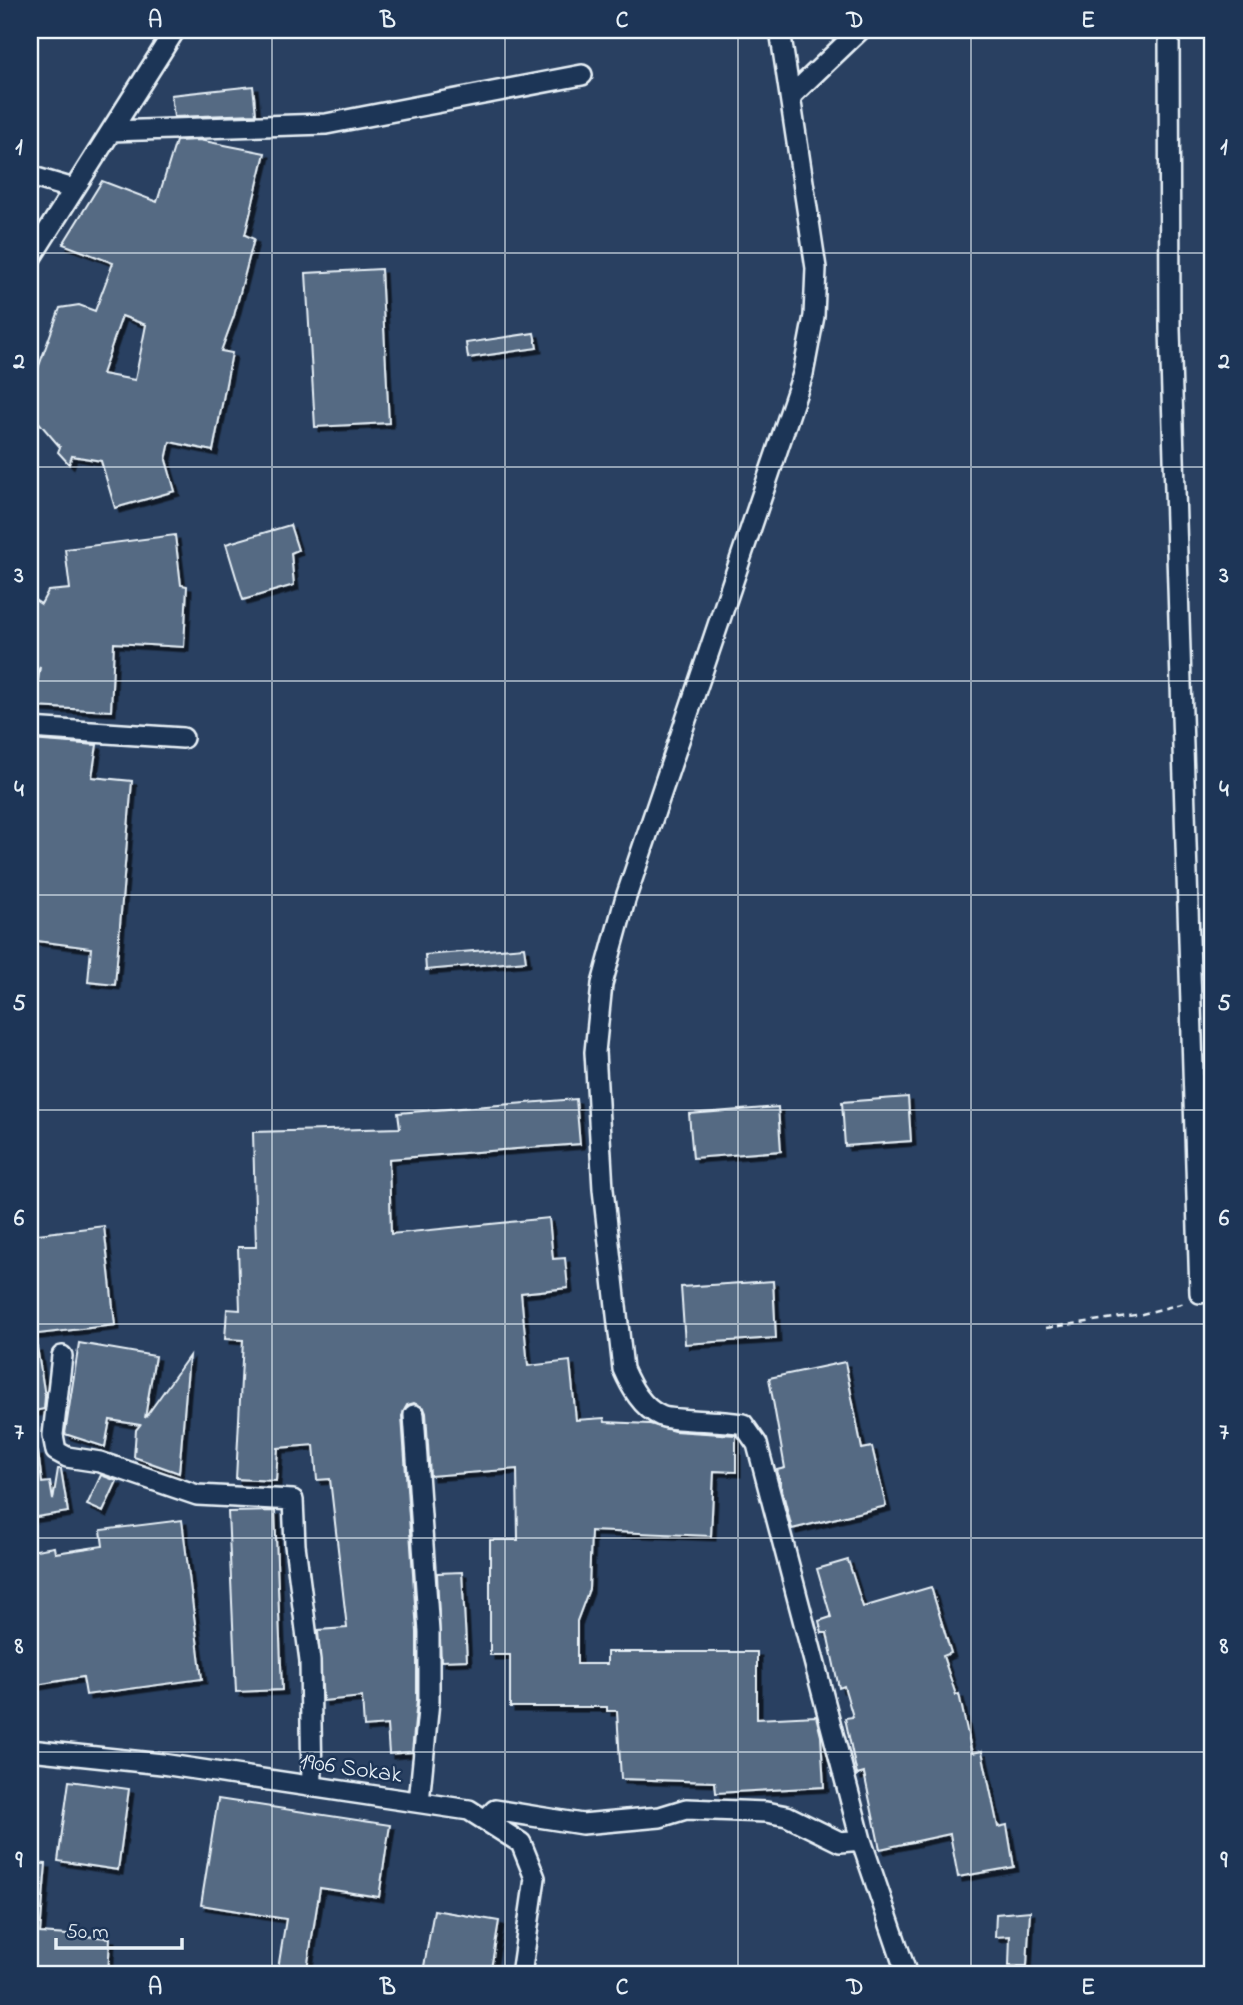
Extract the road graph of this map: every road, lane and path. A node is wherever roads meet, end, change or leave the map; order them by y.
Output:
1 (175, 30) edge
2 (780, 30) edge
3 (860, 30) edge
4 (1169, 30) edge
5 (582, 75) dead end
6 (791, 96) junction
7 (111, 131) junction
8 (30, 176) edge
9 (74, 189) junction
10 (30, 259) edge
11 (30, 728) edge
12 (183, 738) dead end
13 (1206, 1291) edge
14 (1046, 1328) dead end
15 (62, 1356) dead end
16 (414, 1415) dead end
17 (30, 1750) edge
18 (312, 1786) junction
19 (419, 1802) junction
20 (485, 1820) junction
21 (861, 1840) junction
22 (521, 1975) edge
23 (907, 1975) edge

1 - 7 street
2 - 6 street
3 - 6 street
4 - 13 street
5 - 7 street
6 - 21 street
7 - 9 street
8 - 9 street
9 - 10 street
11 - 12 street
13 - 14 path
15 - 18 street
16 - 19 street
17 - 18 street, 1906 Sokak
18 - 19 street, 1906 Sokak
19 - 20 street, 1906 Sokak
20 - 21 street
20 - 22 street, 1906 Sokak
21 - 23 street

